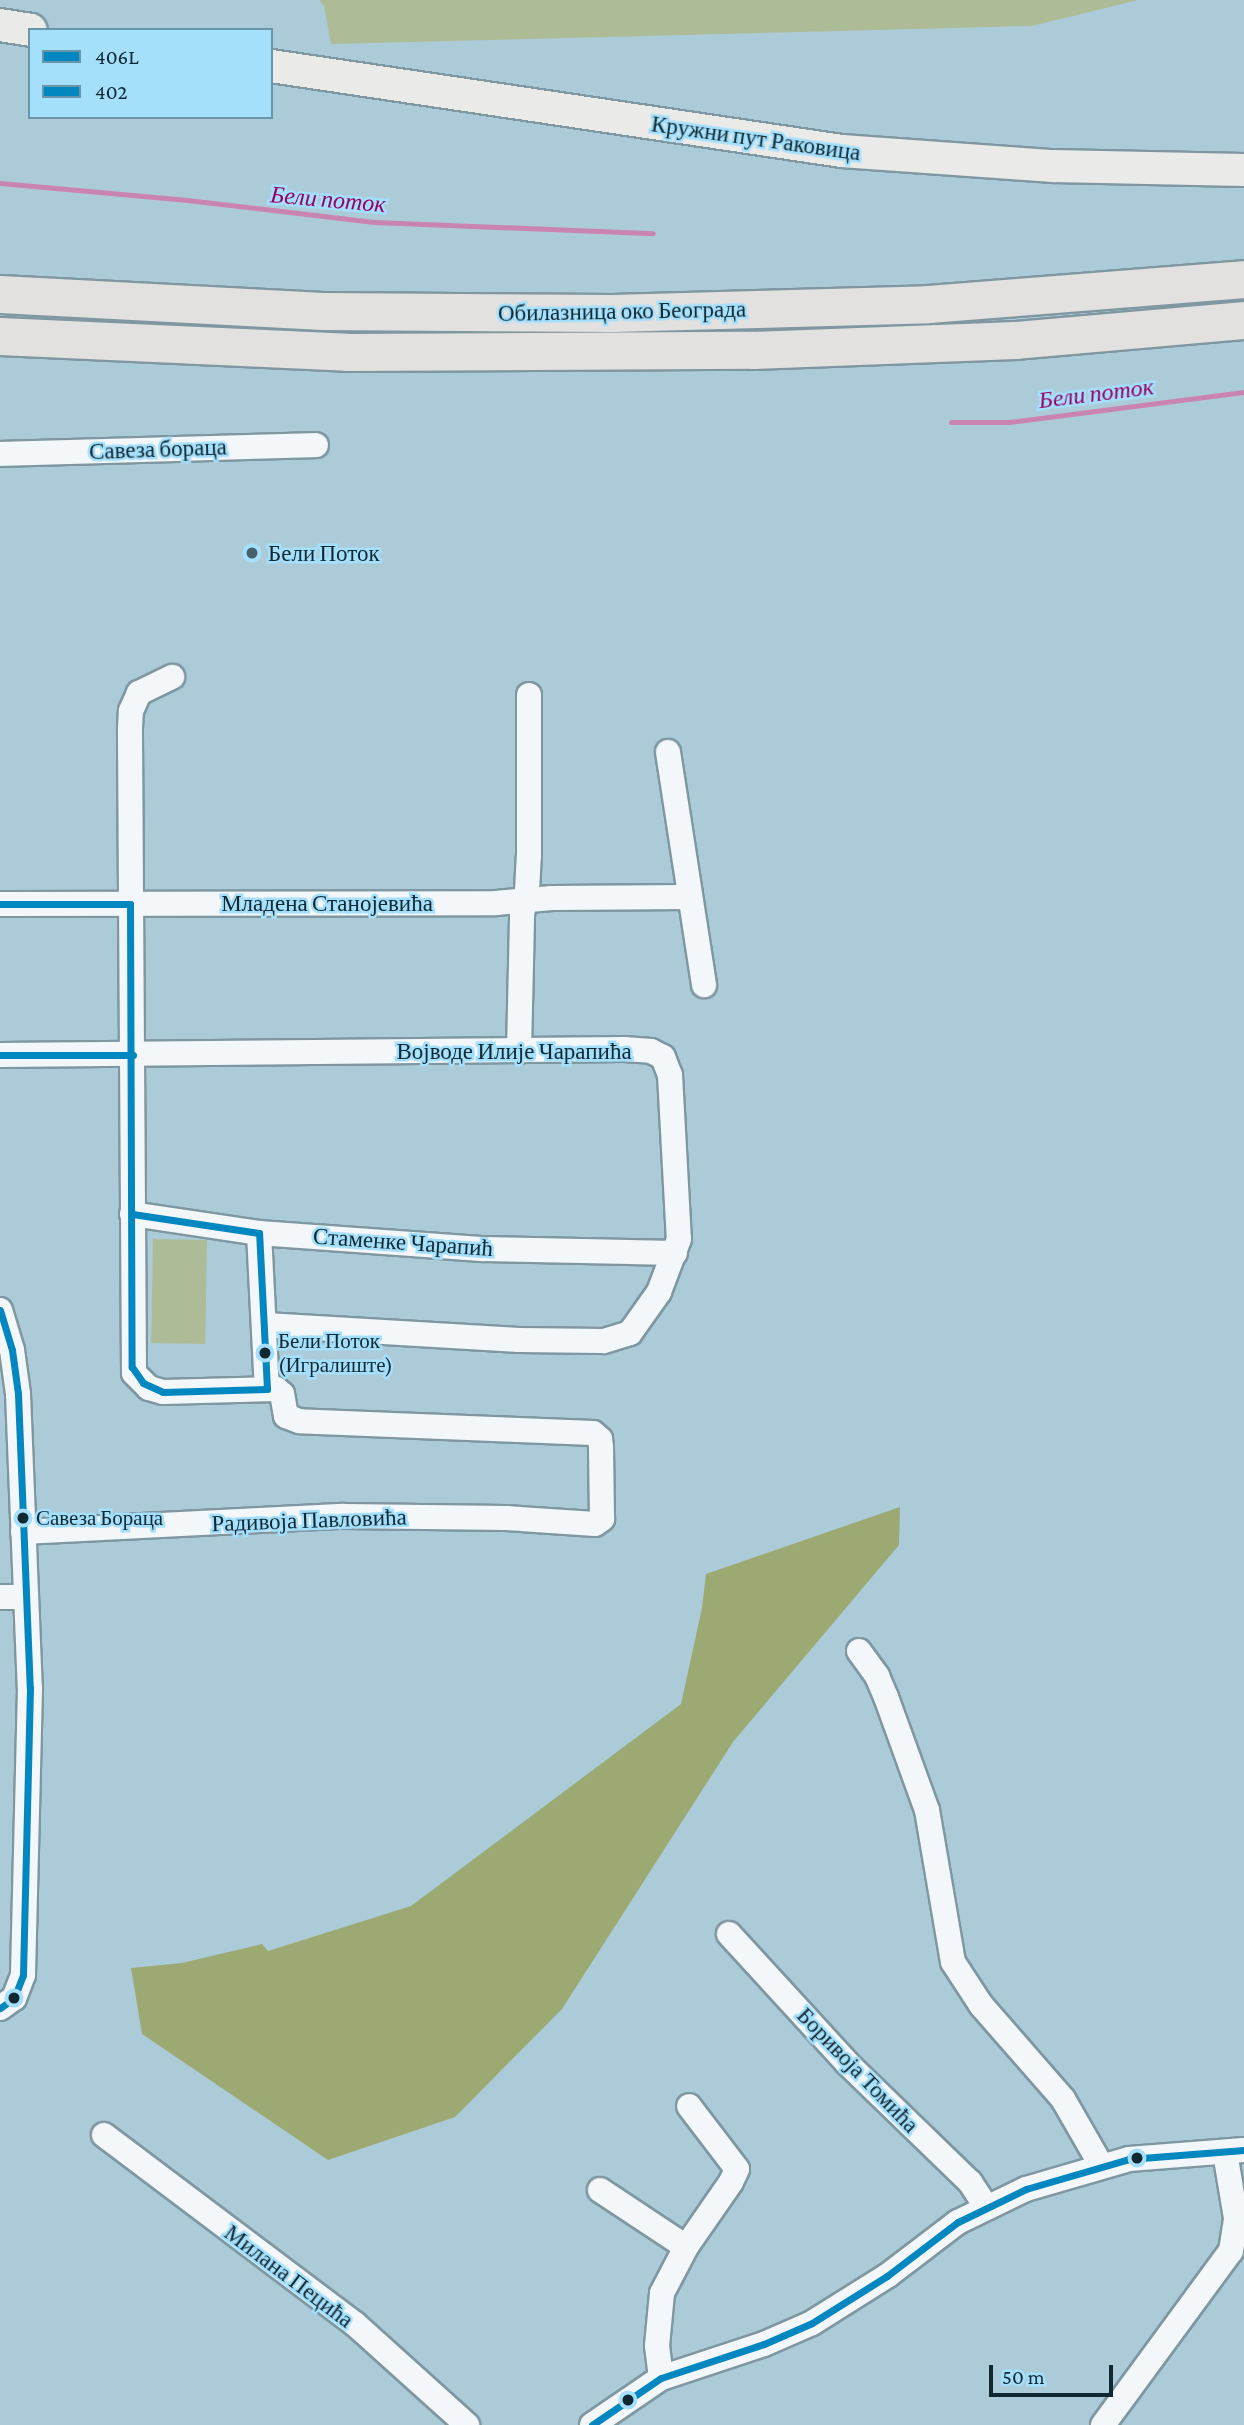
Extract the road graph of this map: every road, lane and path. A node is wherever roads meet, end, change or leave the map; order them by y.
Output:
1 (0, 25) edge
2 (28, 30) edge
3 (273, 66) edge
4 (1244, 170) edge
5 (1244, 279) edge
6 (0, 294) edge
7 (1244, 320) edge
8 (0, 336) edge
9 (316, 445) dead end
10 (0, 453) edge
11 (172, 677) dead end
12 (528, 695) dead end
13 (668, 752) dead end
14 (689, 897) junction
15 (524, 901) junction
16 (0, 904) edge
17 (130, 904) junction
18 (704, 985) dead end
19 (519, 1051) junction
20 (0, 1055) edge
21 (133, 1055) junction
22 (132, 1214) junction
23 (259, 1233) junction
24 (675, 1253) junction
25 (2, 1318) edge
26 (265, 1325) junction
27 (267, 1389) junction
28 (9, 1395) edge
29 (23, 1532) junction
30 (0, 1597) edge
31 (26, 1597) junction
32 (859, 1651) dead end
33 (729, 1934) dead end
34 (0, 2008) edge
35 (689, 2106) dead end
36 (104, 2135) dead end
37 (1235, 2151) edge
38 (1101, 2165) junction
39 (600, 2190) dead end
40 (986, 2207) junction
41 (686, 2247) junction
42 (661, 2378) junction
43 (467, 2425) edge
44 (592, 2425) edge
45 (1103, 2425) edge

1 - 2 main road
3 - 4 main road, Кружни пут Раковица
5 - 6 highway, Обилазница око Београда
7 - 8 highway, Обилазница око Београда
9 - 10 street, Савеза бораца
11 - 17 street
12 - 15 street
13 - 14 street
14 - 15 street, Младена Станојевића
14 - 18 street
15 - 17 street, Младена Станојевића
15 - 19 street
16 - 17 street, Младена Станојевића
17 - 21 street
19 - 21 street, Војводе Илије Чарапића
19 - 24 street, Војводе Илије Чарапића
20 - 21 street, Војводе Илије Чарапића
21 - 22 street
22 - 23 street, Стаменке Чарапић
22 - 27 street
23 - 24 street, Стаменке Чарапић
23 - 26 street
24 - 26 street, Војводе Илије Чарапића
25 - 28 street
26 - 27 street
27 - 29 street, Радивоја Павловића
28 - 29 street
29 - 31 street
30 - 31 street
31 - 34 street
32 - 38 street
33 - 40 street, Боривоја Томића
35 - 41 street
36 - 43 street, Милана Пецића
37 - 38 street
37 - 45 street
38 - 40 street
39 - 41 street
40 - 42 street
41 - 42 street
42 - 44 street

